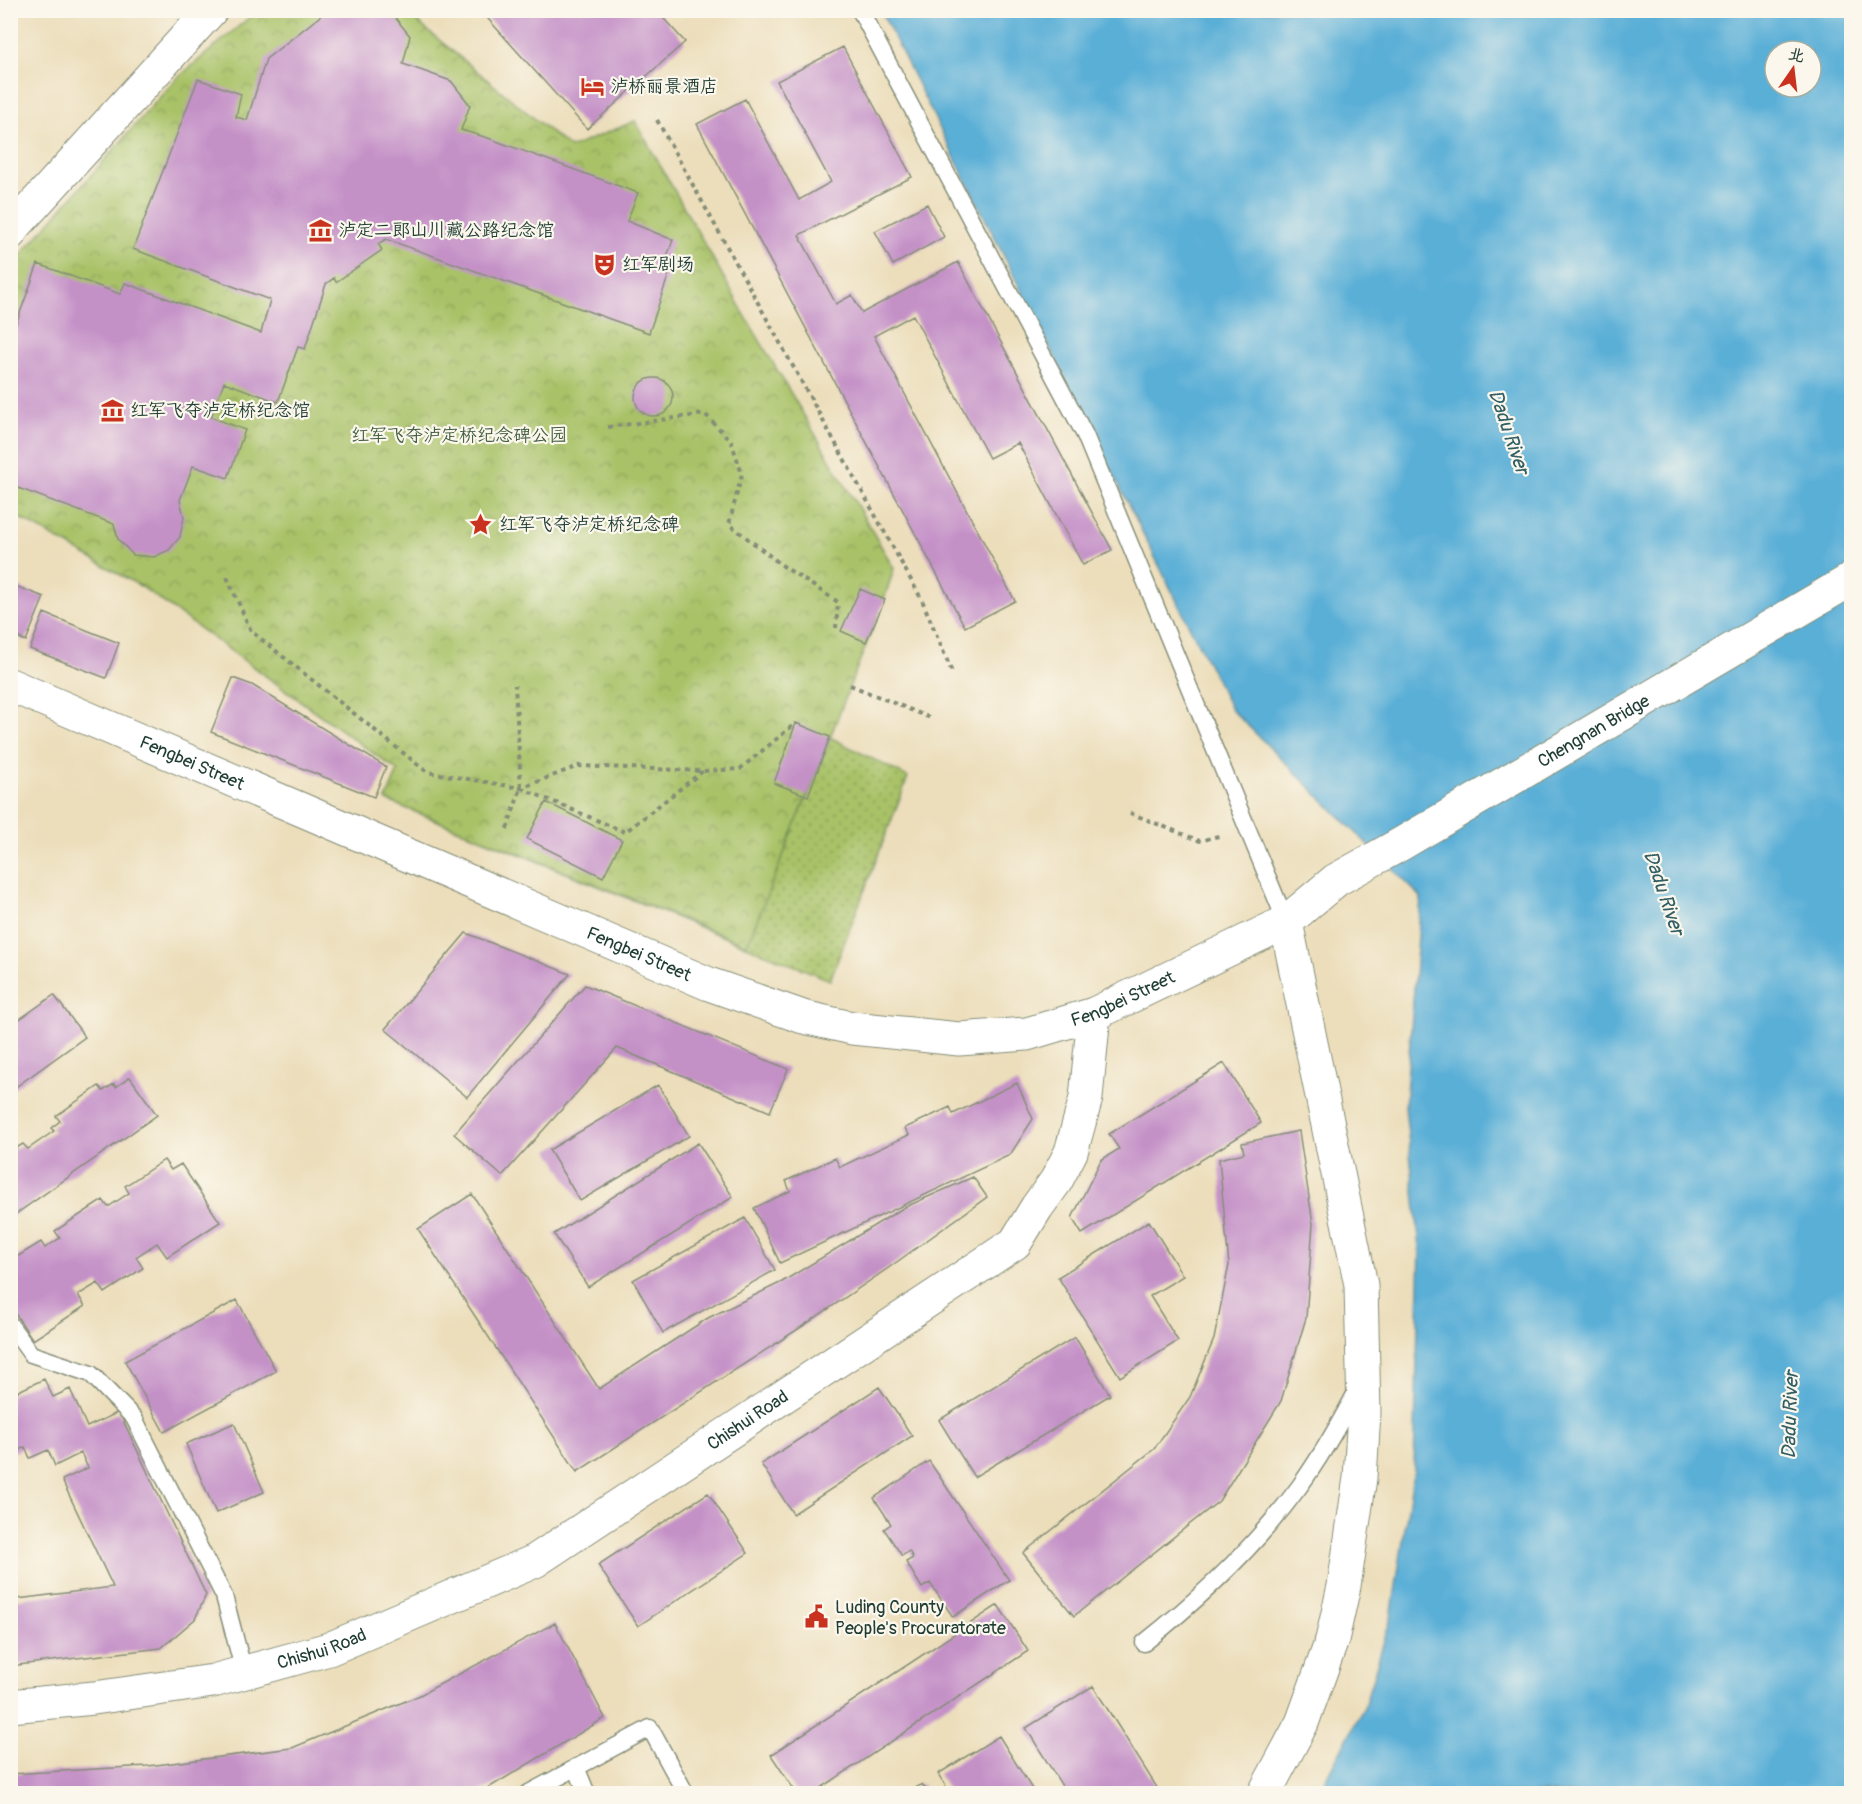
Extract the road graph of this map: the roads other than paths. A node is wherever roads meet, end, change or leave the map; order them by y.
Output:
1 (212, 10) edge
2 (860, 10) edge
3 (10, 233) edge
4 (1851, 579) edge
5 (10, 685) edge
6 (1286, 922) junction
7 (1094, 1014) junction
8 (10, 1325) edge
9 (1363, 1381) junction
10 (1144, 1643) dead end
11 (244, 1672) junction
12 (10, 1706) edge
13 (576, 1767) junction
14 (527, 1794) edge
15 (587, 1794) edge
16 (686, 1794) edge
17 (1264, 1794) edge

1 - 3 street
2 - 6 lane
4 - 6 street, Chengnan Bridge
5 - 7 street, Fengbei Street
6 - 7 street, Fengbei Street
6 - 9 street
7 - 11 street, Chishui Road
8 - 11 lane
9 - 10 lane
9 - 17 street
11 - 12 street, Chishui Road
13 - 14 lane
13 - 15 lane
13 - 16 lane

